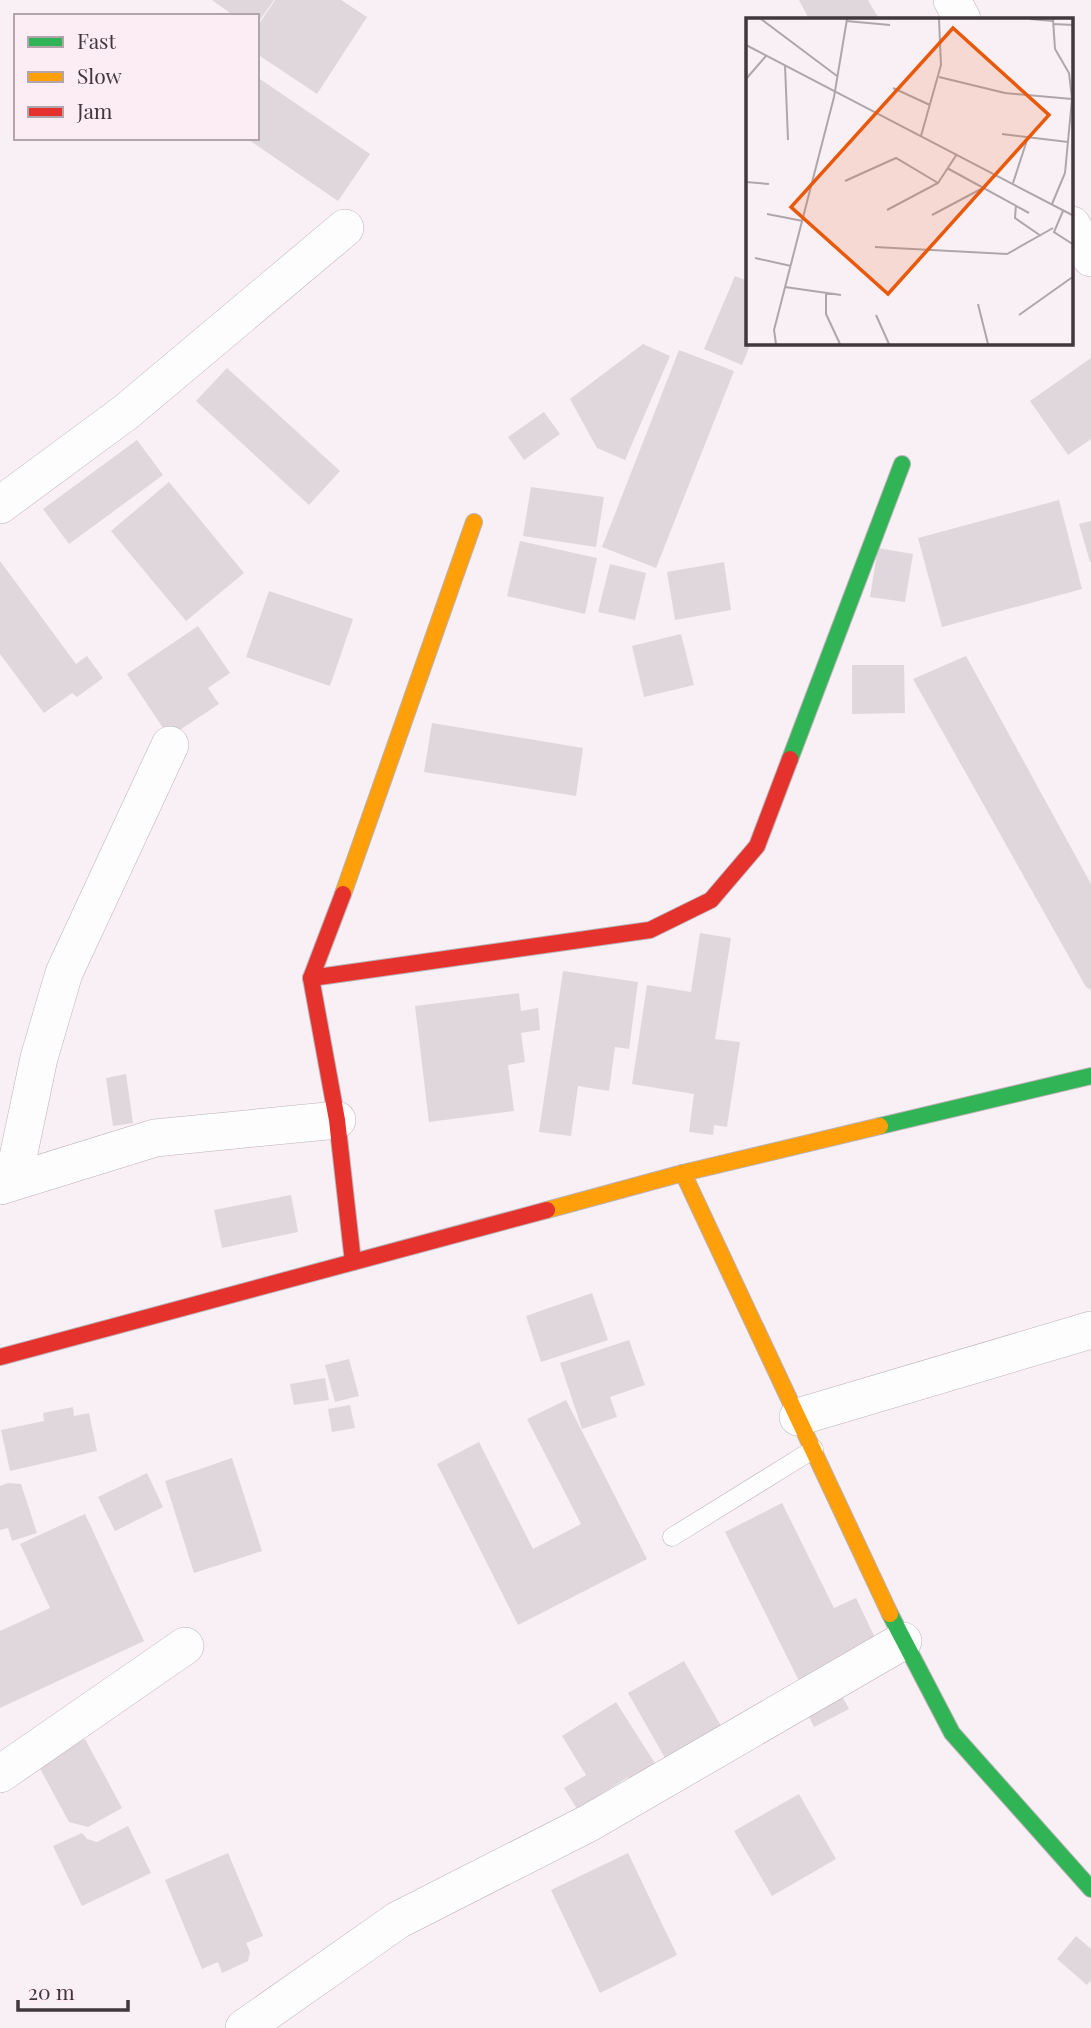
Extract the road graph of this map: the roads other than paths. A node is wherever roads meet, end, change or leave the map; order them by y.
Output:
1 (952, 0) edge
2 (961, 18) edge
3 (345, 228) dead end
4 (1074, 228) edge
5 (1091, 258) edge
6 (902, 464) dead end
7 (0, 505) edge
8 (474, 522) dead end
9 (170, 745) dead end
10 (310, 978) junction
11 (1091, 1076) edge
12 (337, 1120) junction
13 (683, 1173) junction
14 (7, 1184) edge
15 (353, 1262) junction
16 (1091, 1330) edge
17 (0, 1357) edge
18 (806, 1433) junction
19 (672, 1537) dead end
20 (903, 1641) junction
21 (185, 1646) dead end
22 (2, 1768) edge
23 (1091, 1889) edge
24 (244, 2028) edge

1 - 2 street
3 - 7 street
4 - 5 street
6 - 10 street
8 - 10 street
9 - 14 street
10 - 12 street
11 - 13 street
12 - 14 street
12 - 15 street
13 - 15 street
13 - 18 street
15 - 17 street
16 - 18 street
18 - 19 lane
18 - 20 street
20 - 23 street
20 - 24 street
21 - 22 street

